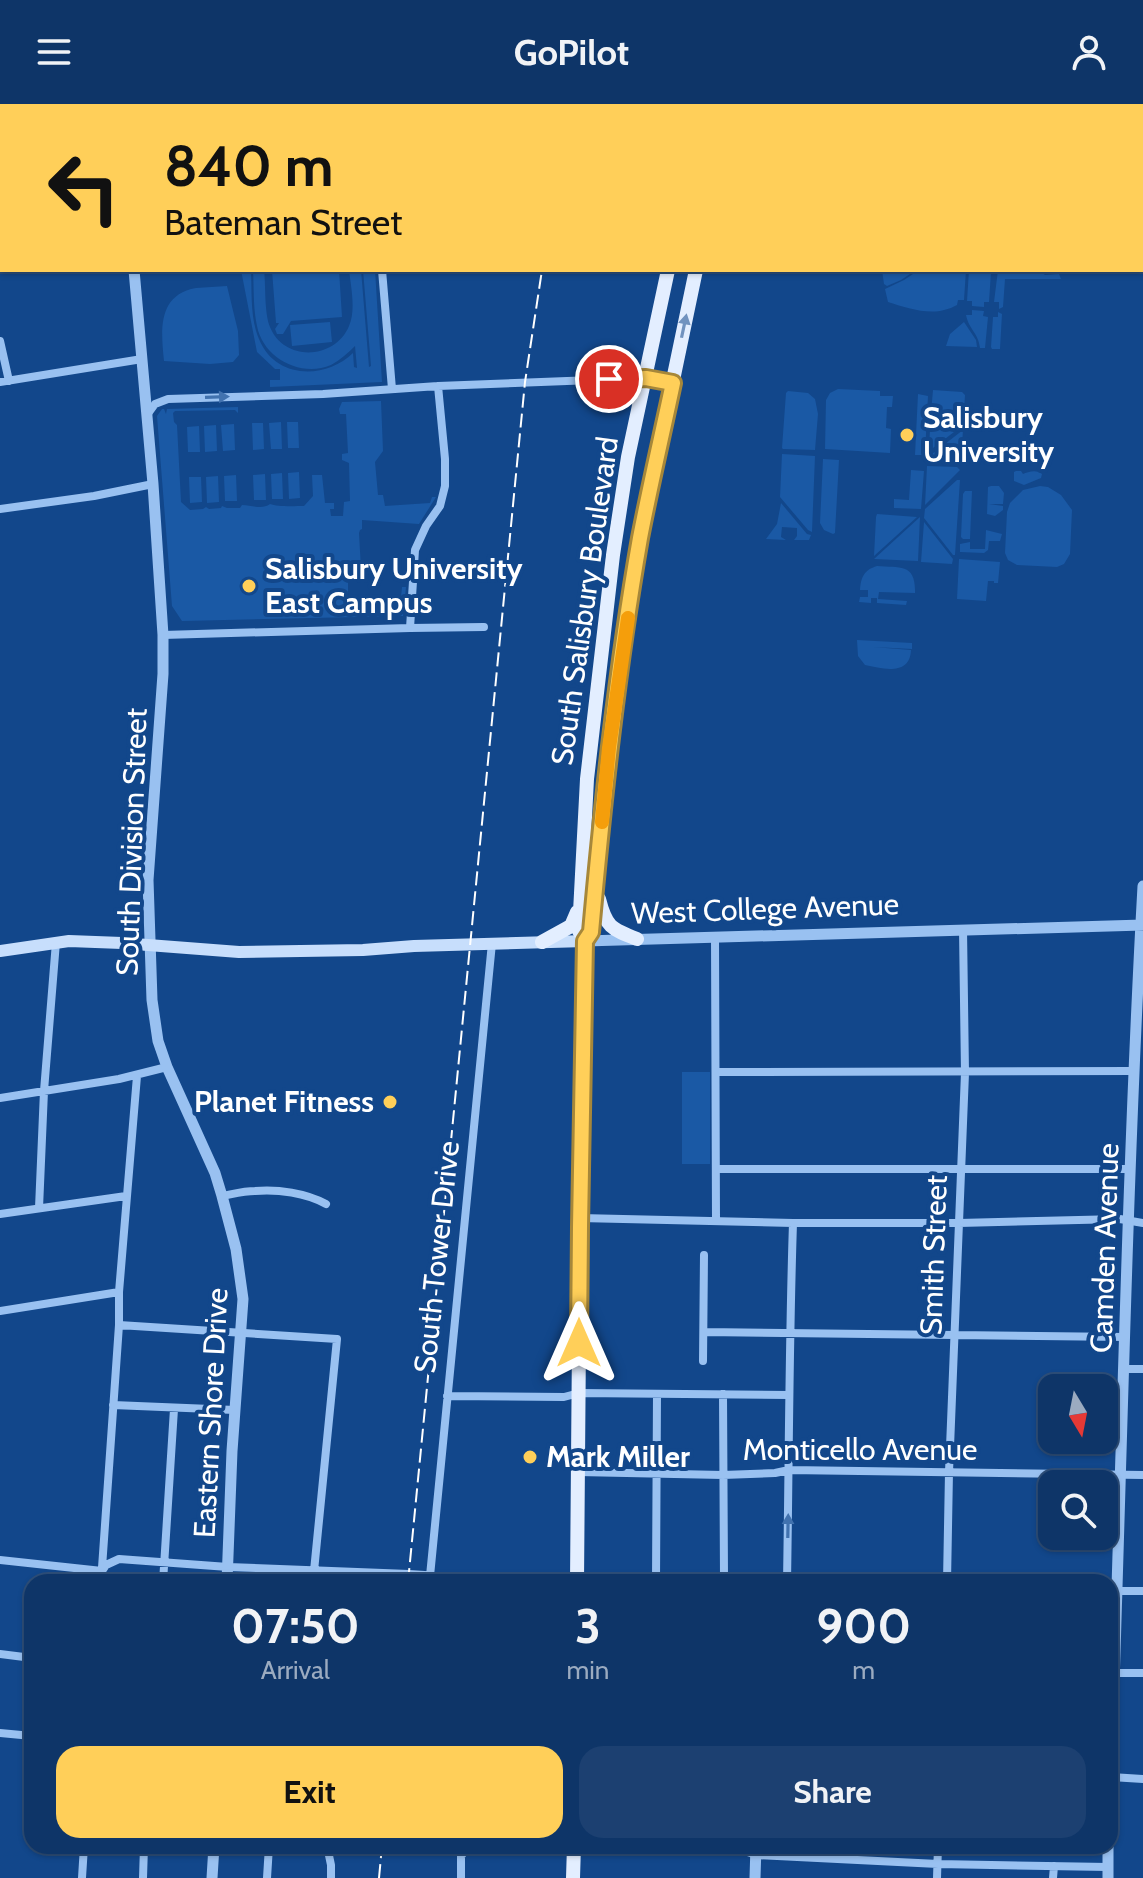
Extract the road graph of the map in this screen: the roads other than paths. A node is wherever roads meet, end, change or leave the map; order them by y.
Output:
1 (134, 272) edge
2 (382, 272) edge
3 (668, 272) edge
4 (696, 272) edge
5 (0, 341) edge
6 (142, 359) junction
7 (646, 378) junction
8 (4, 382) edge
9 (673, 383) junction
10 (438, 386) junction
11 (392, 389) junction
12 (146, 415) junction
13 (153, 484) junction
14 (0, 509) edge
15 (484, 627) dead end
16 (410, 628) junction
17 (163, 635) junction
18 (597, 690) junction
19 (609, 748) junction
20 (1143, 886) edge
21 (596, 888) junction
22 (580, 904) junction
23 (1142, 925) edge
24 (963, 929) junction
25 (715, 937) junction
26 (637, 939) junction
27 (585, 941) junction
28 (56, 942) junction
29 (542, 942) junction
30 (492, 943) junction
31 (150, 946) junction
32 (0, 951) edge
33 (167, 1067) junction
34 (1134, 1071) junction
35 (716, 1072) junction
36 (965, 1073) junction
37 (137, 1076) junction
38 (1138, 1090) edge
39 (44, 1091) junction
40 (0, 1098) edge
41 (716, 1169) junction
42 (1131, 1169) junction
43 (961, 1171) junction
44 (126, 1196) junction
45 (222, 1196) junction
46 (326, 1204) dead end
47 (39, 1208) junction
48 (0, 1214) edge
49 (580, 1218) junction
50 (716, 1221) junction
51 (1129, 1221) junction
52 (793, 1223) junction
53 (959, 1223) junction
54 (1143, 1223) edge
55 (704, 1255) dead end
56 (119, 1292) junction
57 (0, 1311) edge
58 (119, 1325) junction
59 (704, 1332) junction
60 (789, 1332) junction
61 (242, 1333) junction
62 (955, 1336) junction
63 (1125, 1337) junction
64 (703, 1361) dead end
65 (1125, 1369) junction
66 (1143, 1369) edge
67 (579, 1393) junction
68 (657, 1394) junction
69 (723, 1394) junction
70 (789, 1395) junction
71 (447, 1396) junction
72 (113, 1405) junction
73 (174, 1409) junction
74 (235, 1410) junction
75 (789, 1470) junction
76 (578, 1472) junction
77 (949, 1472) junction
78 (657, 1473) junction
79 (723, 1475) junction
80 (1122, 1475) junction
81 (1143, 1475) edge
82 (0, 1560) edge
83 (164, 1562) junction
84 (228, 1567) junction
85 (102, 1571) junction
86 (314, 1571) junction
87 (102, 1574) edge
88 (163, 1574) edge
89 (228, 1574) edge
90 (384, 1574) edge
91 (430, 1574) edge
92 (577, 1574) edge
93 (656, 1574) edge
94 (724, 1574) edge
95 (787, 1574) edge
96 (947, 1574) edge
97 (1115, 1574) edge
98 (1118, 1591) edge
99 (1143, 1591) edge
100 (0, 1654) edge
101 (24, 1657) edge
102 (1118, 1673) edge
103 (1143, 1673) edge
104 (0, 1733) edge
105 (24, 1735) edge
106 (1118, 1777) edge
107 (1143, 1779) edge
108 (84, 1854) edge
109 (144, 1854) edge
110 (214, 1854) edge
111 (268, 1854) edge
112 (329, 1854) edge
113 (463, 1854) edge
114 (574, 1854) edge
115 (756, 1854) edge
116 (798, 1854) edge
117 (938, 1854) edge
118 (938, 1864) junction
119 (1054, 1866) junction
120 (1108, 1872) edge
121 (82, 1878) edge
122 (143, 1878) edge
123 (212, 1878) edge
124 (267, 1878) edge
125 (331, 1878) edge
126 (461, 1878) edge
127 (573, 1878) edge
128 (755, 1878) edge
129 (937, 1878) edge
130 (1053, 1878) edge

1 - 6 street, South Division Street
2 - 11 street
3 - 7 main road, South Salisbury Boulevard
9 -> 4 main road, South Salisbury Boulevard
5 - 8 street
6 - 8 street
6 - 12 street, South Division Street
7 - 9 street
7 - 10 street
7 - 18 main road, South Salisbury Boulevard
9 - 19 main road, South Salisbury Boulevard
10 - 11 street
10 - 16 street
12 -> 11 street
12 - 13 street, South Division Street
13 - 14 street
13 - 17 street, South Division Street
15 - 16 street
16 - 17 street
17 - 31 street, South Division Street
18 - 19 main road
18 - 22 main road, South Salisbury Boulevard
19 - 21 main road, South Salisbury Boulevard
20 - 23 street, Camden Avenue
21 - 26 main road
21 - 27 main road, South Salisbury Boulevard
22 - 27 main road, South Salisbury Boulevard
22 - 29 main road
23 - 24 street, West College Avenue
23 - 34 street, Camden Avenue
24 - 25 street, West College Avenue
24 - 36 street, Smith Street
25 - 26 street, West College Avenue
25 - 35 street
26 - 27 street, West College Avenue
27 - 29 main road, West College Avenue
27 - 49 main road, South Salisbury Boulevard
28 - 31 main road, West College Avenue
28 - 32 main road, West College Avenue
28 - 39 street
29 - 30 main road, West College Avenue
30 - 31 main road, West College Avenue
30 - 71 street, South Tower Drive
31 - 33 street, South Division Street
33 - 37 street
33 - 45 street, Eastern Shore Drive
34 - 36 street
34 - 38 street, Camden Avenue
35 - 36 street
35 - 41 street
36 - 43 street, Smith Street
37 - 39 street
37 - 44 street
38 - 42 street, Camden Avenue
39 - 40 street
39 - 47 street
41 - 43 street
41 - 50 street
42 - 43 street
42 - 51 street, Camden Avenue
43 - 53 street, Smith Street
44 - 47 street
44 - 56 street
45 - 46 street
45 - 61 street, Eastern Shore Drive
47 - 48 street
49 - 50 street
49 - 67 main road, South Salisbury Boulevard
50 - 52 street
51 - 53 street
51 - 54 street
51 - 63 street, Camden Avenue
52 - 53 street
52 - 60 street
53 - 62 street, Smith Street
55 - 59 street
56 - 57 street
56 - 58 street
58 - 61 street
58 - 72 street
59 - 60 street
59 - 64 street
60 - 62 street
60 - 70 street
61 - 74 street, Eastern Shore Drive
61 - 86 street
62 - 63 street
62 - 77 street, Smith Street
63 - 65 street, Camden Avenue
65 - 66 street
65 - 80 street, Camden Avenue
67 - 68 street
67 - 71 street
67 - 76 main road, South Salisbury Boulevard
68 - 69 street
68 - 78 street
69 - 70 street
69 - 79 street
70 - 75 street
71 - 91 street, South Tower Drive
72 - 73 street
72 - 85 street
73 - 74 street
73 - 83 street
74 - 84 street, Eastern Shore Drive
75 - 77 street, Monticello Avenue
75 - 79 street, Monticello Avenue
95 -> 75 street
76 - 78 street, Monticello Avenue
76 - 92 main road, South Salisbury Boulevard
77 - 80 street, Monticello Avenue
77 - 96 street, Smith Street
78 - 79 street, Monticello Avenue
78 - 93 street
79 - 94 street
80 - 81 street, Monticello Avenue
80 - 97 street, Camden Avenue
82 - 85 street
83 - 84 street
83 - 85 street
83 - 88 street
84 - 86 street
84 - 89 street, Eastern Shore Drive
85 - 87 street
86 - 90 street
98 - 99 street
100 - 101 street
102 - 103 street
104 - 105 street
106 - 107 street
108 - 121 street
109 - 122 street
110 - 123 street
111 - 124 street
112 - 125 street
113 - 126 street
114 - 127 main road
115 - 128 street
116 - 118 street
117 - 118 street
118 - 119 street
118 - 129 street
119 - 120 street
119 - 130 street

